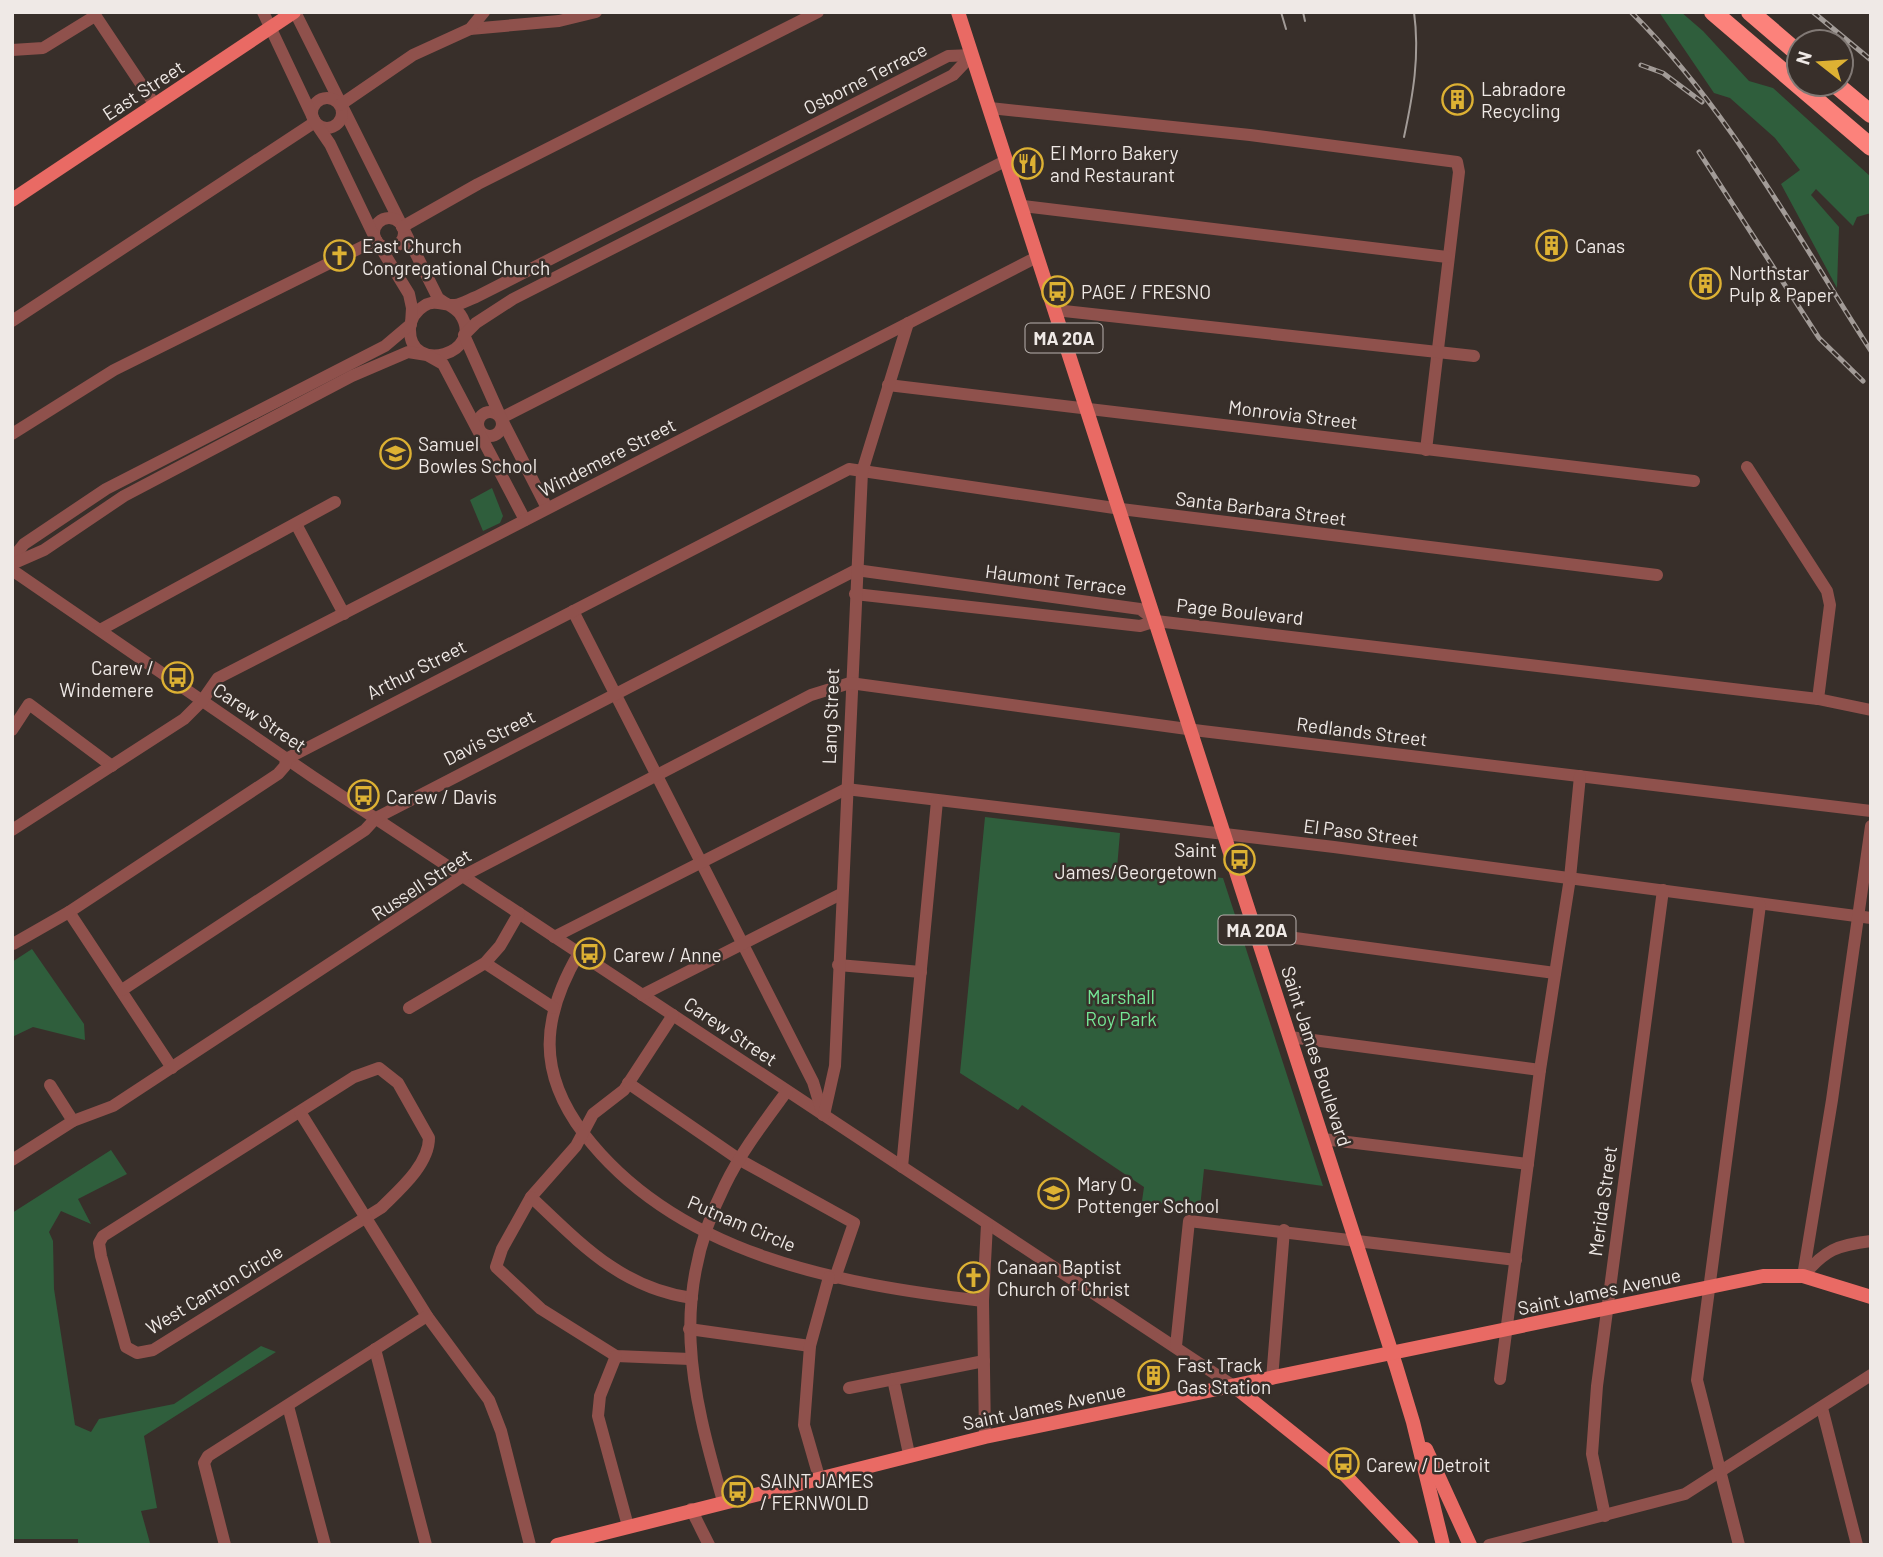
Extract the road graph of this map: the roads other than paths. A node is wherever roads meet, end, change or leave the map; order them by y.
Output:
1 (263, 12) edge
2 (295, 12) edge
3 (484, 12) edge
4 (596, 12) edge
5 (818, 12) edge
6 (958, 12) edge
7 (1713, 12) edge
8 (1750, 12) edge
9 (94, 14) edge
10 (470, 29) junction
11 (270, 30) junction
12 (1785, 42) edge
13 (12, 50) edge
14 (972, 55) junction
15 (895, 83) junction
16 (1852, 98) edge
17 (902, 100) junction
18 (155, 105) junction
19 (340, 105) junction
20 (990, 108) junction
21 (1871, 114) edge
22 (315, 122) junction
23 (806, 129) junction
24 (783, 141) junction
25 (813, 147) junction
26 (1871, 147) edge
27 (791, 158) junction
28 (1007, 160) junction
29 (710, 179) junction
30 (687, 191) junction
31 (718, 196) junction
32 (12, 200) edge
33 (1023, 206) junction
34 (694, 208) junction
35 (402, 226) junction
36 (614, 228) junction
37 (592, 238) junction
38 (376, 240) junction
39 (624, 245) junction
40 (601, 257) junction
41 (1037, 257) junction
42 (1447, 257) junction
43 (538, 265) junction
44 (519, 275) junction
45 (548, 283) junction
46 (527, 293) junction
47 (444, 303) junction
48 (1055, 310) junction
49 (12, 321) edge
50 (908, 323) junction
51 (411, 324) junction
52 (464, 335) junction
53 (1436, 353) junction
54 (427, 355) junction
55 (1474, 356) dead end
56 (888, 385) junction
57 (1087, 409) junction
58 (501, 418) junction
59 (480, 429) junction
60 (12, 434) edge
61 (1426, 450) junction
62 (1747, 467) dead end
63 (862, 472) junction
64 (1694, 481) dead end
65 (335, 502) dead end
66 (547, 508) junction
67 (1121, 509) junction
68 (525, 520) junction
69 (296, 524) junction
70 (12, 561) edge
71 (12, 570) edge
72 (856, 570) junction
73 (1657, 576) dead end
74 (992, 590) junction
75 (855, 594) junction
76 (990, 608) junction
77 (573, 611) junction
78 (344, 614) junction
79 (1156, 621) junction
80 (100, 630) junction
81 (850, 684) junction
82 (614, 694) junction
83 (1818, 699) junction
84 (202, 701) junction
85 (1871, 710) edge
86 (1189, 729) junction
87 (12, 730) edge
88 (286, 758) junction
89 (112, 766) junction
90 (1580, 776) junction
91 (656, 777) junction
92 (846, 789) junction
93 (937, 801) junction
94 (1871, 811) edge
95 (376, 818) junction
96 (1871, 826) edge
97 (12, 830) edge
98 (1224, 836) junction
99 (702, 861) junction
100 (463, 876) junction
101 (1570, 878) junction
102 (1663, 890) junction
103 (841, 894) junction
104 (1760, 905) junction
105 (69, 912) junction
106 (519, 914) junction
107 (1856, 916) junction
108 (1871, 918) edge
109 (1258, 933) junction
110 (554, 937) junction
111 (743, 943) junction
112 (13, 944) edge
113 (579, 953) junction
114 (485, 964) junction
115 (838, 965) junction
116 (920, 972) junction
117 (1555, 973) junction
118 (122, 990) junction
119 (642, 995) junction
120 (409, 1008) dead end
121 (554, 1008) junction
122 (673, 1015) junction
123 (1290, 1037) junction
124 (172, 1068) junction
125 (1540, 1070) junction
126 (628, 1083) junction
127 (50, 1085) dead end
128 (787, 1091) junction
129 (300, 1112) junction
130 (824, 1115) junction
131 (73, 1121) junction
132 (582, 1131) junction
133 (1323, 1139) junction
134 (12, 1160) edge
135 (740, 1160) junction
136 (1528, 1164) junction
137 (902, 1167) junction
138 (531, 1197) junction
139 (366, 1217) junction
140 (987, 1224) junction
141 (1284, 1230) junction
142 (705, 1232) junction
143 (1355, 1241) junction
144 (1871, 1241) edge
145 (1516, 1261) junction
146 (1803, 1276) junction
147 (832, 1277) junction
148 (1708, 1288) junction
149 (1871, 1297) edge
150 (692, 1298) junction
151 (983, 1301) junction
152 (1607, 1310) junction
153 (427, 1316) junction
154 (689, 1329) junction
155 (1506, 1330) junction
156 (810, 1346) junction
157 (1176, 1346) junction
158 (375, 1349) junction
159 (1391, 1352) junction
160 (615, 1356) junction
161 (690, 1359) junction
162 (984, 1362) junction
163 (1871, 1375) edge
164 (893, 1379) junction
165 (1272, 1379) junction
166 (1500, 1379) dead end
167 (1235, 1387) junction
168 (849, 1388) dead end
169 (288, 1406) junction
170 (1822, 1408) junction
171 (1413, 1422) junction
172 (985, 1437) junction
173 (909, 1454) junction
174 (1720, 1473) junction
175 (819, 1477) junction
176 (723, 1501) junction
177 (691, 1509) junction
178 (1605, 1516) junction
179 (628, 1526) junction
180 (605, 1539) edge
181 (225, 1545) edge
182 (325, 1545) edge
183 (426, 1545) edge
184 (530, 1545) edge
185 (557, 1545) edge
186 (709, 1545) edge
187 (1412, 1545) edge
188 (1443, 1545) edge
189 (1470, 1545) edge
190 (1489, 1545) edge
191 (1739, 1545) edge
192 (1857, 1545) edge

1 - 11 street
2 - 11 main road, East Street
2 - 19 street
3 - 10 street
4 - 10 street
5 - 35 street
6 - 14 main road, Page Boulevard / MA 20A
7 - 26 highway
8 - 12 highway
9 - 13 street
9 - 18 street
10 - 19 street
11 - 18 main road, East Street
11 - 22 street
14 - 15 street, Osborne Terrace
14 - 17 street, Osborne Terrace
14 - 20 main road, Page Boulevard / MA 20A
15 - 17 street
15 - 23 street, Osborne Terrace
16 - 21 highway
17 - 25 street, Osborne Terrace
18 - 32 main road, East Street
19 - 22 street
19 - 22 street
19 - 35 street
20 - 28 main road, Page Boulevard / MA 20A
20 - 42 street
22 - 38 street
22 - 49 street
23 - 24 street, Osborne Terrace
23 - 25 street
24 - 27 street
24 - 29 street, Osborne Terrace
25 - 27 street, Osborne Terrace
27 - 31 street, Osborne Terrace
28 - 33 main road, Page Boulevard / MA 20A
28 - 58 street
29 - 30 street, Osborne Terrace
29 - 31 street
30 - 34 street
30 - 36 street, Osborne Terrace
31 - 34 street, Osborne Terrace
33 - 41 main road, Page Boulevard / MA 20A
33 - 42 street
34 - 39 street, Osborne Terrace
35 - 38 street
35 - 38 street
35 - 47 street
36 - 37 street, Osborne Terrace
36 - 39 street
37 - 40 street
37 - 43 street, Osborne Terrace
38 - 51 street
38 - 60 street
39 - 40 street, Osborne Terrace
40 - 45 street, Osborne Terrace
41 - 48 main road, Page Boulevard / MA 20A
41 - 50 street, Windemere Street
42 - 53 street
43 - 44 street, Osborne Terrace
43 - 45 street
44 - 46 street
44 - 47 street, Osborne Terrace
45 - 46 street, Osborne Terrace
46 - 52 street, Osborne Terrace
47 - 51 street
47 - 52 street
48 - 53 street
48 - 57 main road, Page Boulevard / MA 20A
50 - 56 street, Lang Street
50 - 66 street, Windemere Street
51 - 54 street
51 - 70 street
52 - 54 street
52 - 58 street
53 - 55 street
53 - 61 street
54 - 59 street
54 - 70 street
56 - 57 street, Monrovia Street
56 - 63 street, Lang Street
57 - 61 street, Monrovia Street
57 - 67 main road, Page Boulevard / MA 20A
58 - 59 street
58 - 66 street
59 - 68 street
61 - 64 street, Monrovia Street
62 - 83 street
63 - 67 street, Santa Barbara Street
63 - 72 street, Lang Street
63 - 77 street, Arthur Street
65 - 69 street
66 - 68 street, Windemere Street
67 - 73 street, Santa Barbara Street
67 - 79 main road, Page Boulevard / MA 20A
68 - 78 street, Windemere Street
69 - 78 street
69 - 80 street
71 - 80 street, Carew Street
72 - 74 street, Haumont Terrace
72 - 75 street, Lang Street
72 - 82 street, Davis Street
74 - 76 street
74 - 79 street, Haumont Terrace
75 - 76 street, Haumont Terrace
75 - 81 street, Lang Street
76 - 79 street, Haumont Terrace
77 - 82 street
77 - 88 street, Arthur Street
78 - 84 street, Windemere Street
79 - 83 street, Page Boulevard
79 - 86 main road, Saint James Boulevard / MA 20A
80 - 84 street, Carew Street
81 - 86 street, Redlands Street
81 - 91 street, Russell Street
81 - 92 street, Lang Street
82 - 91 street
82 - 95 street, Davis Street
83 - 85 street, Page Boulevard
84 - 88 street, Carew Street
84 - 89 street, Windemere Street
86 - 90 street, Redlands Street
86 - 98 main road, Saint James Boulevard / MA 20A
87 - 89 street
88 - 95 street, Carew Street
88 - 105 street, Arthur Street
89 - 97 street, Windemere Street
90 - 94 street, Redlands Street
90 - 101 street
91 - 99 street
91 - 100 street, Russell Street
92 - 93 street, El Paso Street
92 - 99 street
92 - 103 street, Lang Street
93 - 98 street, El Paso Street
93 - 116 street
95 - 100 street, Carew Street
95 - 118 street, Davis Street
96 - 107 street
98 - 101 street, El Paso Street
98 - 109 main road, Saint James Boulevard / MA 20A
99 - 110 street
99 - 111 street
100 - 106 street, Carew Street
100 - 124 street, Russell Street
101 - 102 street, El Paso Street
101 - 117 street
102 - 104 street, El Paso Street
102 - 152 street, Merida Street
103 - 111 street
103 - 115 street, Lang Street
104 - 107 street, El Paso Street
104 - 148 street
105 - 112 street, Arthur Street
105 - 118 street
106 - 110 street, Carew Street
106 - 114 street
107 - 108 street, El Paso Street
107 - 146 street
109 - 117 street
109 - 123 main road, Saint James Boulevard / MA 20A
110 - 113 street, Carew Street
111 - 119 street
111 - 130 street
113 - 119 street, Carew Street
113 - 121 street, Putnam Circle
114 - 120 street
114 - 121 street
115 - 116 street
115 - 130 street, Lang Street
116 - 137 street
117 - 125 street
118 - 124 street
119 - 122 street, Carew Street
121 - 132 street, Putnam Circle
122 - 126 street
122 - 128 street, Carew Street
123 - 125 street
123 - 133 main road, Saint James Boulevard / MA 20A
124 - 131 street, Russell Street
125 - 136 street
126 - 132 street
126 - 135 street
127 - 131 street
128 - 130 street, Carew Street
128 - 135 street
129 - 139 street
129 - 139 street
129 - 139 street, West Canton Circle
130 - 137 street, Carew Street
131 - 134 street, Russell Street
132 - 138 street
132 - 142 street, Putnam Circle
133 - 136 street
133 - 143 main road, Saint James Boulevard / MA 20A
135 - 142 street
135 - 147 street
136 - 145 street
137 - 140 street, Carew Street
138 - 150 street
138 - 160 street
139 - 153 street
140 - 151 street
140 - 157 street, Carew Street
141 - 143 street
141 - 157 street
141 - 165 street
142 - 147 street, Putnam Circle
142 - 150 street
143 - 145 street
143 - 159 main road, Saint James Boulevard / MA 20A
144 - 146 street
145 - 155 street
146 - 148 main road, Saint James Avenue
146 - 149 main road, Saint James Avenue
147 - 151 street, Putnam Circle
147 - 156 street
148 - 152 main road, Saint James Avenue
148 - 174 street
150 - 154 street
151 - 162 street
152 - 155 main road, Saint James Avenue
152 - 178 street, Merida Street
153 - 158 street
153 - 184 street
154 - 156 street
154 - 161 street
155 - 159 main road, Saint James Avenue
155 - 166 street
156 - 175 street
157 - 167 street, Carew Street
158 - 169 street
158 - 183 street
159 - 165 main road, Saint James Avenue
159 - 171 main road, Saint James Boulevard / MA 20A
160 - 161 street
160 - 179 street
161 - 176 street
162 - 164 street
162 - 172 street
163 - 170 street
164 - 168 street
164 - 173 street
165 - 167 main road, Saint James Avenue
167 - 172 main road, Saint James Avenue
167 - 187 main road, Carew Street
169 - 181 street
169 - 182 street
170 - 174 street
170 - 192 street
171 - 188 main road, Saint James Boulevard / MA 20A
171 - 189 main road, Saint James Boulevard / MA 20A
172 - 173 main road, Saint James Avenue
173 - 175 main road, Saint James Avenue
174 - 178 street
174 - 191 street
175 - 176 main road, Saint James Avenue
176 - 177 main road, Saint James Avenue
177 - 179 main road, Saint James Avenue
177 - 186 street
178 - 190 street
179 - 180 main road, Saint James Avenue
180 - 185 main road, Saint James Avenue

